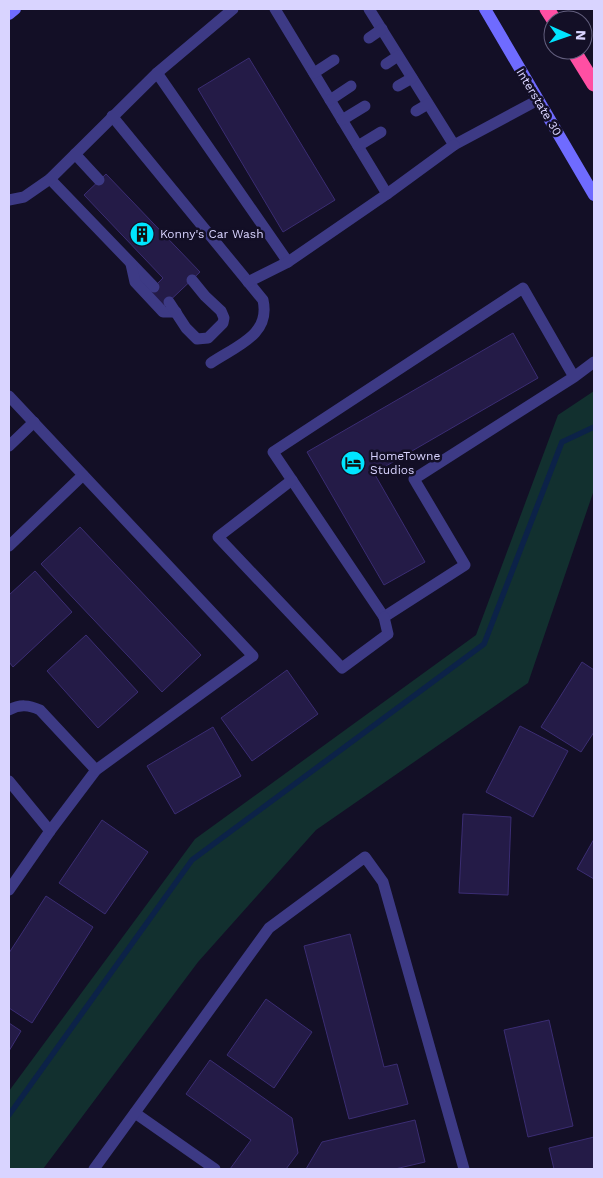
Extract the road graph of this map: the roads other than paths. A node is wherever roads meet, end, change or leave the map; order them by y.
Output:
1 (15, 9) edge
2 (233, 9) edge
3 (275, 9) edge
4 (369, 9) edge
5 (484, 9) edge
6 (9, 14) edge
7 (382, 29) junction
8 (369, 38) dead end
9 (398, 56) junction
10 (334, 60) dead end
11 (579, 60) edge
12 (386, 64) dead end
13 (158, 73) junction
14 (314, 73) junction
15 (412, 78) junction
16 (594, 84) edge
17 (351, 86) dead end
18 (398, 86) dead end
19 (330, 100) junction
20 (538, 100) junction
21 (428, 104) junction
22 (365, 106) dead end
23 (416, 111) dead end
24 (112, 116) junction
25 (342, 120) junction
26 (381, 132) dead end
27 (454, 145) junction
28 (358, 146) junction
29 (75, 154) junction
30 (50, 179) junction
31 (100, 180) dead end
32 (387, 194) junction
33 (594, 195) edge
34 (9, 200) edge
35 (288, 262) junction
36 (131, 264) junction
37 (192, 280) dead end
38 (248, 282) junction
39 (154, 287) dead end
40 (169, 302) dead end
41 (176, 312) junction
42 (208, 338) junction
43 (594, 362) edge
44 (574, 376) junction
45 (9, 396) edge
46 (34, 422) junction
47 (9, 446) edge
48 (83, 475) junction
49 (292, 480) junction
50 (9, 546) edge
51 (384, 617) junction
52 (9, 710) edge
53 (96, 770) junction
54 (9, 781) edge
55 (50, 831) junction
56 (9, 890) edge
57 (135, 1113) junction
58 (94, 1169) edge
59 (215, 1169) edge
60 (464, 1169) edge

1 - 6 main road
2 - 13 lane
3 - 14 lane
4 - 7 lane
5 - 20 main road, Interstate 30
7 - 8 lane
7 - 9 lane
9 - 12 lane
9 - 15 lane
10 - 14 lane
11 - 16 highway
13 - 24 lane
13 - 35 lane
14 - 19 lane
15 - 18 lane
15 - 21 lane
17 - 19 lane
19 - 25 lane
20 - 27 lane
20 - 33 main road, Interstate 30
21 - 23 lane
21 - 27 lane
22 - 25 lane
24 - 29 lane
24 - 38 lane
25 - 28 lane
26 - 28 lane
27 - 32 lane
28 - 32 lane
29 - 30 lane
29 - 31 lane
30 - 34 lane
30 - 36 lane
32 - 35 lane
35 - 38 lane
36 - 39 lane
36 - 41 lane
37 - 42 lane
38 - 42 lane
40 - 41 lane
41 - 42 lane
43 - 44 lane
44 - 49 lane
44 - 51 lane
45 - 46 lane
46 - 47 lane
46 - 48 lane
48 - 50 lane
48 - 53 lane
49 - 51 lane
49 - 51 lane
52 - 53 lane
53 - 55 lane
54 - 55 lane
55 - 56 lane
57 - 58 lane
57 - 59 lane
57 - 60 lane

